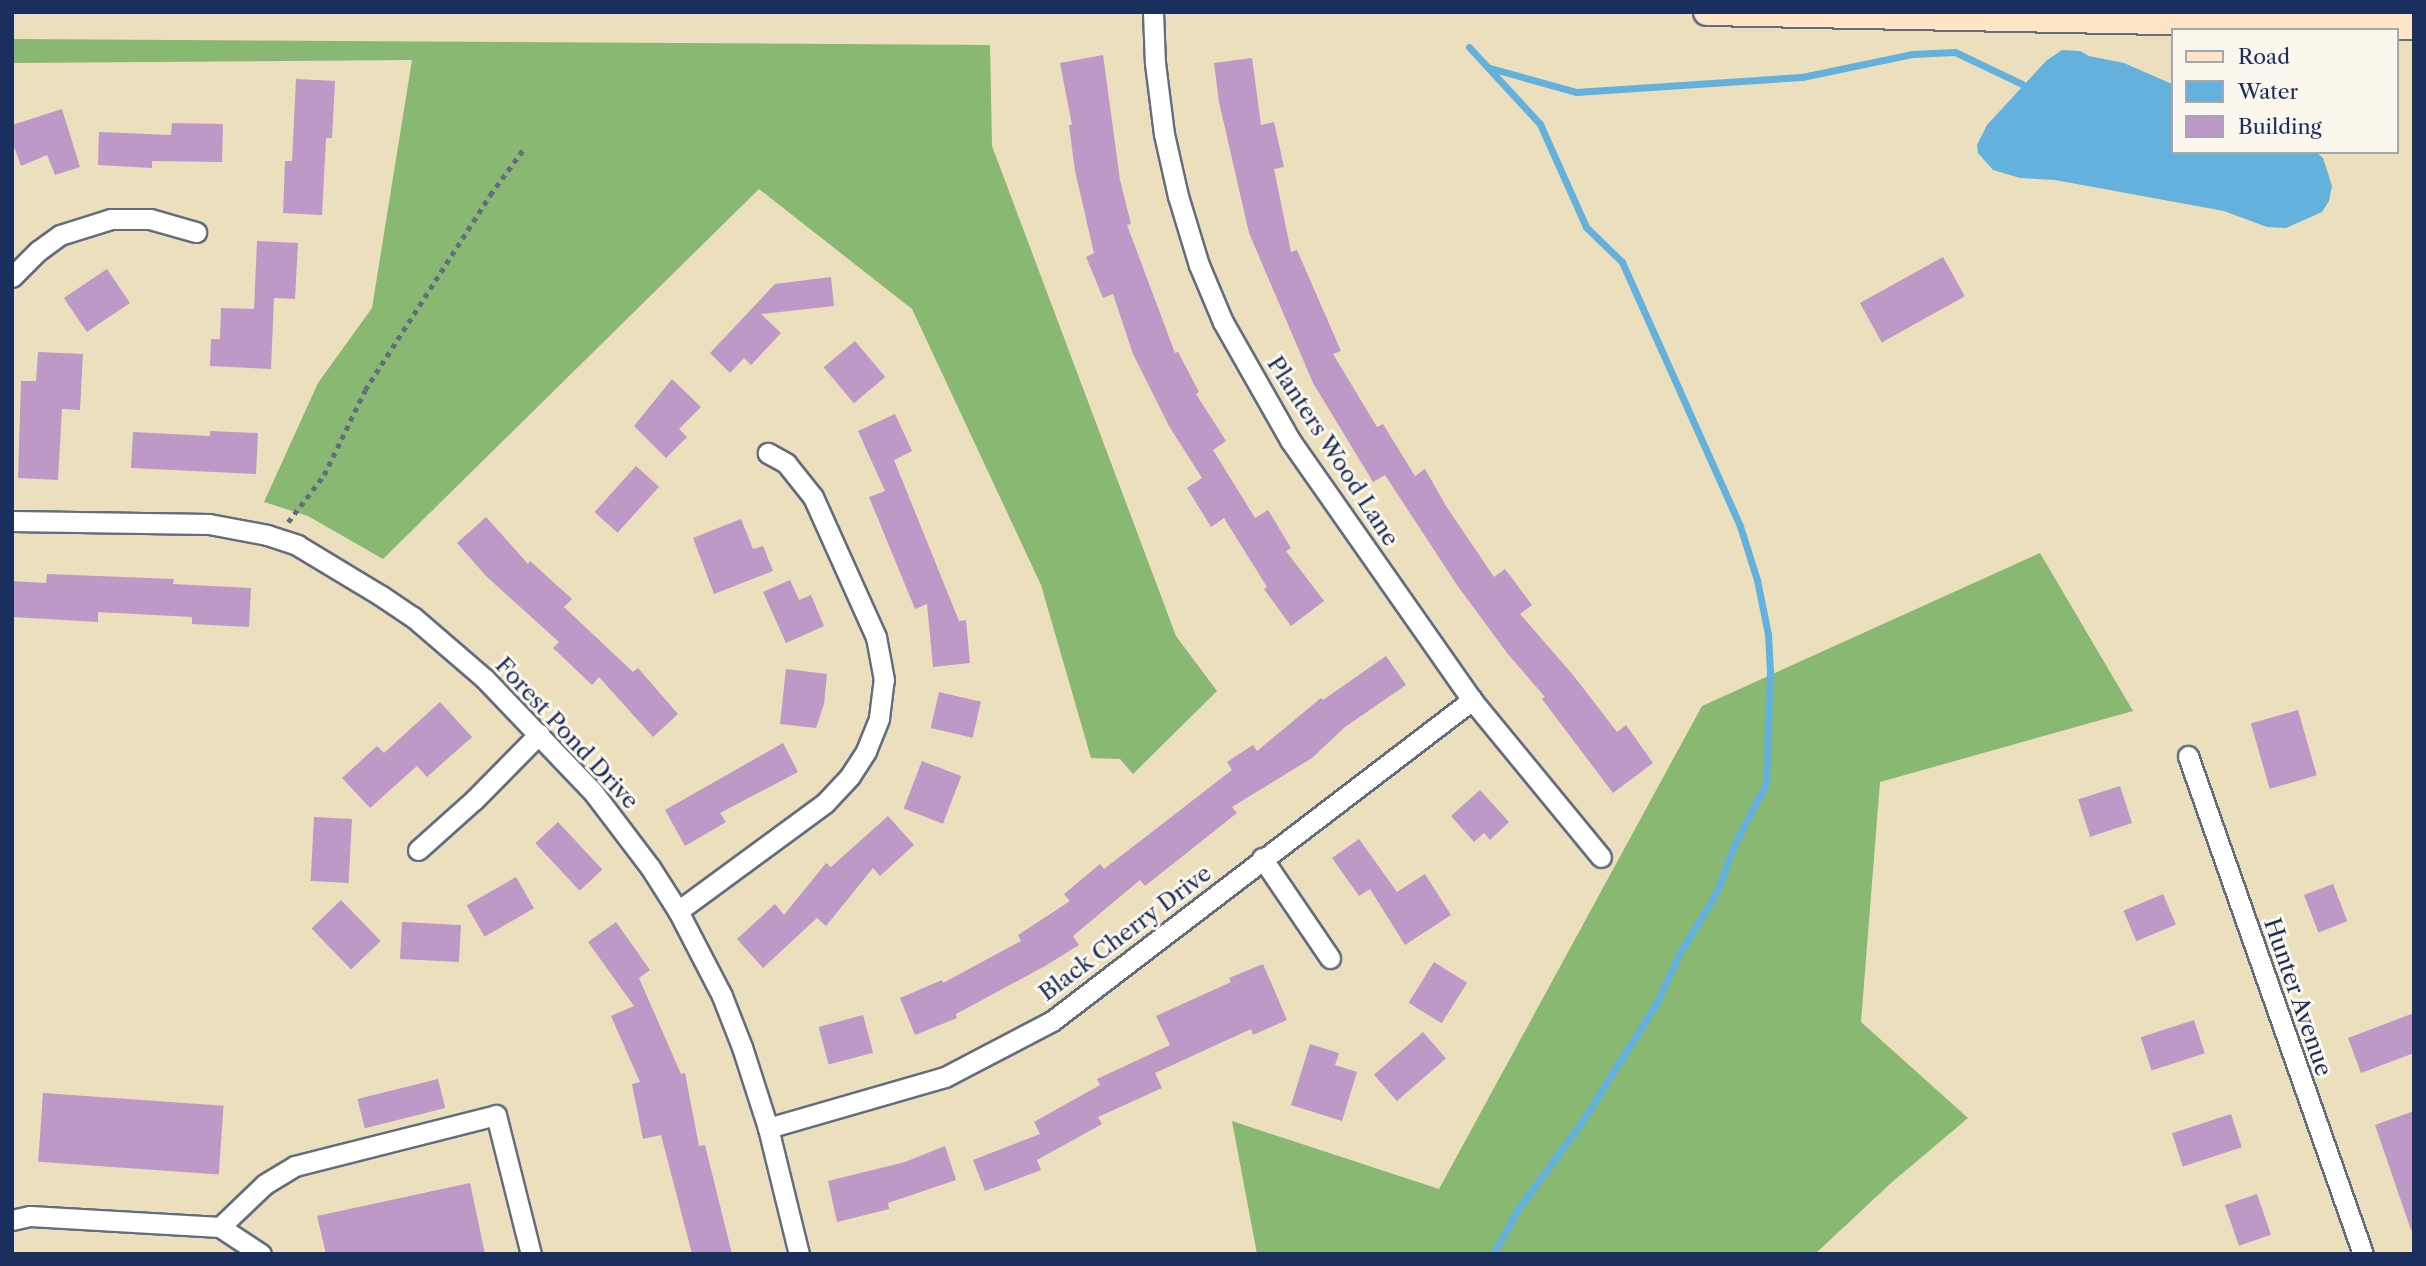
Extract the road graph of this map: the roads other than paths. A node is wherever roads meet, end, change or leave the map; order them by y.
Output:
1 (1153, 12) edge
2 (1707, 12) edge
3 (2414, 26) edge
4 (196, 232) dead end
5 (12, 277) edge
6 (768, 453) dead end
7 (12, 522) edge
8 (1472, 700) junction
9 (539, 734) junction
10 (2188, 756) dead end
11 (418, 850) dead end
12 (1601, 857) dead end
13 (1262, 858) junction
14 (678, 911) junction
15 (1330, 958) dead end
16 (768, 1128) junction
17 (12, 1220) edge
18 (220, 1227) junction
19 (261, 1254) edge
20 (531, 1254) edge
21 (799, 1254) edge
22 (2363, 1254) edge

1 - 8 street, Planters Wood Lane
2 - 3 main road
4 - 5 street
6 - 14 street
7 - 9 street, Forest Pond Drive
8 - 12 street, Planters Wood Lane
8 - 13 street, Black Cherry Drive
9 - 11 street
9 - 14 street, Forest Pond Drive
10 - 22 street, Hunter Avenue
13 - 15 street
13 - 16 street, Black Cherry Drive
14 - 16 street, Forest Pond Drive
16 - 21 street, Forest Pond Drive
17 - 18 street
18 - 19 street
18 - 20 street

